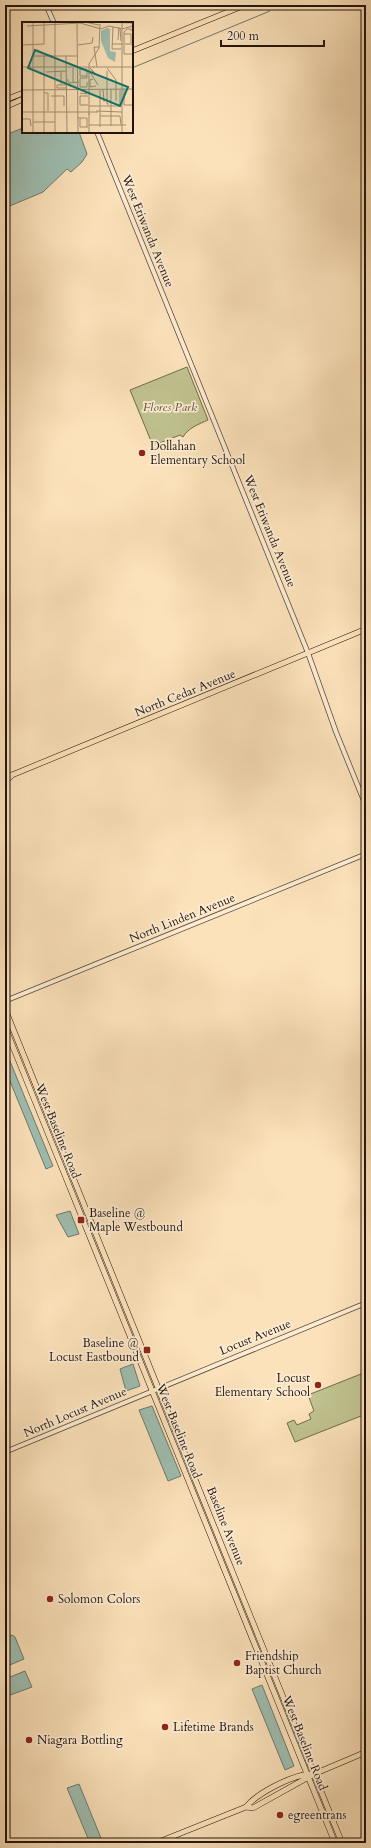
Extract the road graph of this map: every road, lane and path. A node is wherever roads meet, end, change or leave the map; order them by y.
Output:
1 (46, 5) edge
2 (245, 5) edge
3 (54, 22) edge
4 (133, 51) edge
5 (22, 93) edge
6 (5, 100) edge
7 (22, 100) edge
8 (5, 107) edge
9 (97, 133) edge
10 (366, 629) edge
11 (308, 653) junction
12 (5, 775) edge
13 (12, 775) junction
14 (5, 782) edge
15 (366, 806) edge
16 (366, 854) edge
17 (5, 1001) edge
18 (5, 1009) edge
19 (5, 1027) edge
20 (81, 1196) joint
21 (366, 1303) edge
22 (159, 1387) junction
23 (152, 1390) junction
24 (5, 1452) edge
25 (366, 1752) edge
26 (314, 1774) junction
27 (308, 1776) junction
28 (156, 1843) edge
29 (335, 1843) edge
30 (342, 1843) edge

1 - 3 street
2 - 4 main road
5 - 6 main road
7 - 8 main road
9 - 11 street, West Etiwanda Avenue
10 - 11 main road, North Cedar Avenue
11 - 13 main road, North Cedar Avenue
11 - 15 street, West Etiwanda Avenue
12 - 13 main road, North Cedar Avenue
13 - 14 main road, North Cedar Avenue
16 - 17 street, North Linden Avenue
18 - 20 main road, West Baseline Road
19 - 23 main road, West Baseline Road
20 - 22 main road, Baseline Avenue
21 - 22 street, Locust Avenue
22 - 23 street, Locust Avenue
22 - 26 main road, Baseline Avenue
23 - 24 street, North Locust Avenue
23 - 27 main road, West Baseline Road
25 - 26 main road
26 - 27 main road
26 - 30 main road, Baseline Avenue
27 - 28 main road
27 - 29 main road, West Baseline Road

